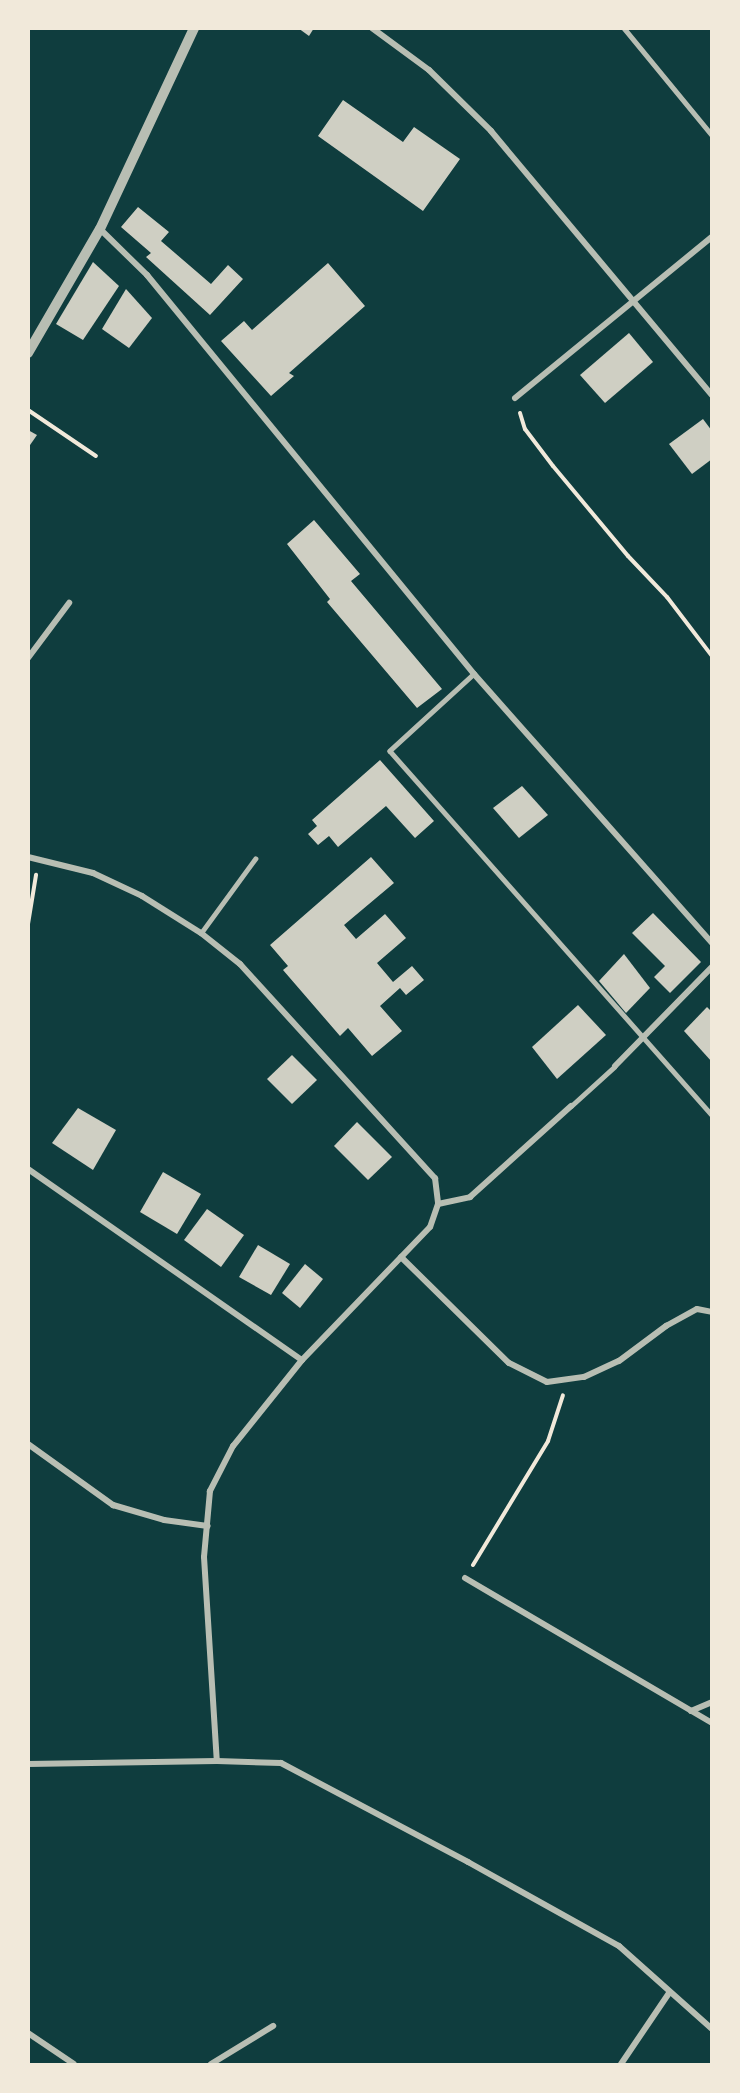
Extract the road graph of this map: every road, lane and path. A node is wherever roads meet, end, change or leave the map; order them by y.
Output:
1 (194, 28) edge
2 (372, 28) edge
3 (624, 28) edge
4 (711, 135) edge
5 (100, 229) junction
6 (711, 237) edge
7 (633, 301) junction
8 (28, 353) edge
9 (711, 395) edge
10 (515, 398) joint
11 (28, 410) edge
12 (96, 456) dead end
13 (69, 603) dead end
14 (711, 656) edge
15 (28, 658) edge
16 (474, 674) junction
17 (28, 857) edge
18 (39, 858) junction
19 (255, 859) dead end
20 (28, 924) edge
21 (201, 933) junction
22 (711, 943) edge
23 (711, 967) edge
24 (642, 1039) junction
25 (615, 1065) joint
26 (570, 1107) joint
27 (711, 1115) edge
28 (28, 1169) edge
29 (438, 1204) junction
30 (401, 1257) junction
31 (711, 1312) edge
32 (302, 1360) junction
33 (568, 1379) junction
34 (28, 1444) edge
35 (208, 1526) junction
36 (465, 1578) joint
37 (711, 1702) edge
38 (691, 1711) junction
39 (711, 1724) edge
40 (217, 1761) junction
41 (28, 1764) edge
42 (669, 1993) junction
43 (273, 2026) dead end
44 (711, 2029) edge
45 (28, 2033) edge
46 (75, 2064) edge
47 (210, 2064) edge
48 (621, 2064) edge

1 - 5 street
2 - 7 street
3 - 4 lane
5 - 8 street
5 - 16 street
6 - 7 street
7 - 9 street
7 - 10 street
10 - 14 path
11 - 12 path
13 - 15 street
16 - 22 street
16 - 24 lane
17 - 18 street
18 - 20 path
18 - 21 street
19 - 21 lane
21 - 29 street
23 - 24 street
24 - 25 street
24 - 27 lane
25 - 26 street
26 - 29 street
28 - 32 street
29 - 30 street
30 - 32 street
30 - 33 street
31 - 33 street
32 - 35 street
33 - 36 path
34 - 35 street
35 - 40 street
36 - 38 street
37 - 38 street
38 - 39 street
40 - 41 street
40 - 42 street
42 - 44 street
42 - 48 street
43 - 47 street
45 - 46 street

